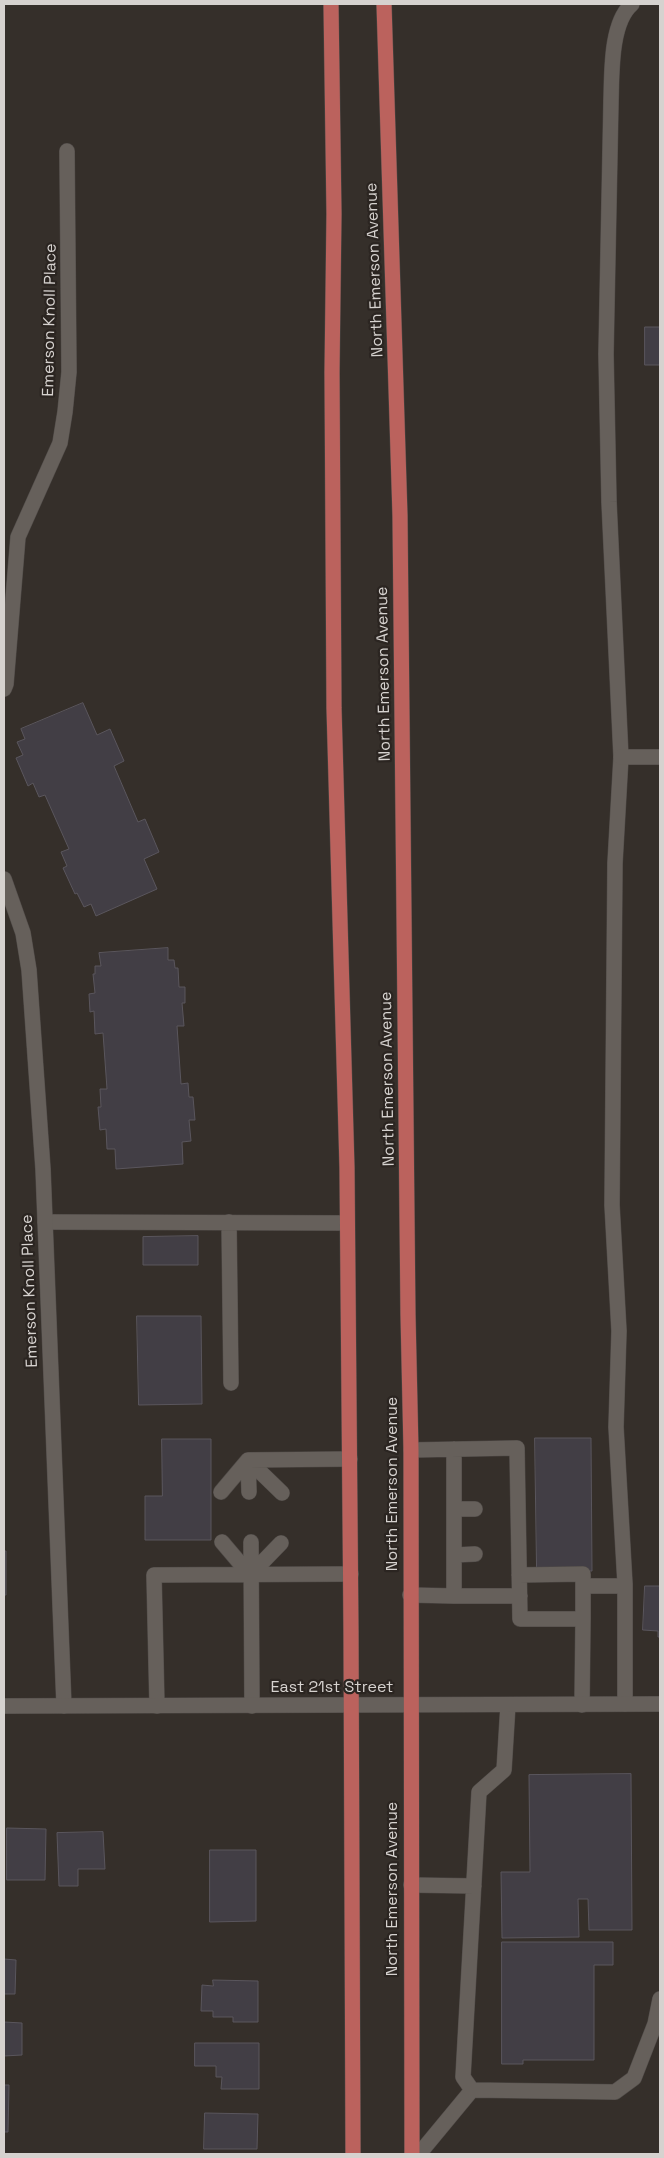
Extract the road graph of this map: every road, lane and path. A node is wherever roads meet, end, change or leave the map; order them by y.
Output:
1 (331, 4) edge
2 (632, 4) edge
3 (384, 8) edge
4 (68, 151) dead end
5 (4, 689) edge
6 (621, 757) junction
7 (660, 757) edge
8 (4, 879) edge
9 (45, 1222) junction
10 (229, 1222) junction
11 (347, 1222) junction
12 (231, 1383) dead end
13 (454, 1449) junction
14 (411, 1450) junction
15 (350, 1459) junction
16 (248, 1460) junction
17 (221, 1492) dead end
18 (249, 1492) dead end
19 (282, 1493) dead end
20 (454, 1509) junction
21 (475, 1509) dead end
22 (222, 1542) dead end
23 (251, 1542) dead end
24 (281, 1543) dead end
25 (475, 1554) dead end
26 (454, 1555) junction
27 (351, 1574) junction
28 (250, 1575) junction
29 (519, 1575) junction
30 (583, 1586) junction
31 (625, 1586) junction
32 (410, 1595) junction
33 (454, 1596) junction
34 (520, 1596) junction
35 (583, 1619) junction
36 (625, 1704) junction
37 (660, 1704) edge
38 (411, 1705) junction
39 (508, 1705) junction
40 (582, 1705) junction
41 (4, 1706) edge
42 (64, 1706) junction
43 (157, 1706) junction
44 (252, 1706) junction
45 (352, 1706) junction
46 (411, 1885) junction
47 (474, 1886) junction
48 (660, 1999) edge
49 (472, 2090) junction
50 (353, 2154) edge
51 (412, 2154) edge
52 (420, 2154) edge

1 - 11 main road
2 - 6 street
3 - 14 main road, North Emerson Avenue
4 - 5 street, Emerson Knoll Place
6 - 7 street
6 - 31 street
8 - 9 street, Emerson Knoll Place
9 - 10 street
9 - 42 street, Emerson Knoll Place
10 - 11 street
10 - 12 street
11 - 15 main road
13 - 14 street
13 - 20 street
13 - 29 street
14 - 32 main road, North Emerson Avenue
15 - 16 street
15 - 27 main road
16 - 17 street
16 - 18 street
16 - 19 street
20 - 21 street
20 - 26 street
22 - 28 street
23 - 28 street
24 - 28 street
25 - 26 street
26 - 33 street
27 - 28 street
27 - 45 main road
28 - 43 street
28 - 44 street
29 - 30 street
29 - 34 street
30 - 31 street
30 - 35 street
31 - 36 street
32 - 33 street
32 - 38 main road, North Emerson Avenue
33 - 34 street
34 - 35 street
35 - 40 street
36 - 37 street, East 21st Street
36 - 40 street, East 21st Street
38 - 39 street, East 21st Street
38 - 45 street, East 21st Street
38 - 46 main road, North Emerson Avenue
39 - 40 street, East 21st Street
39 - 47 street
41 - 42 street, East 21st Street
42 - 43 street, East 21st Street
43 - 44 street, East 21st Street
44 - 45 street, East 21st Street
45 - 50 main road
46 - 47 street
46 - 51 main road, North Emerson Avenue
47 - 49 street
48 - 49 street
49 - 52 street

